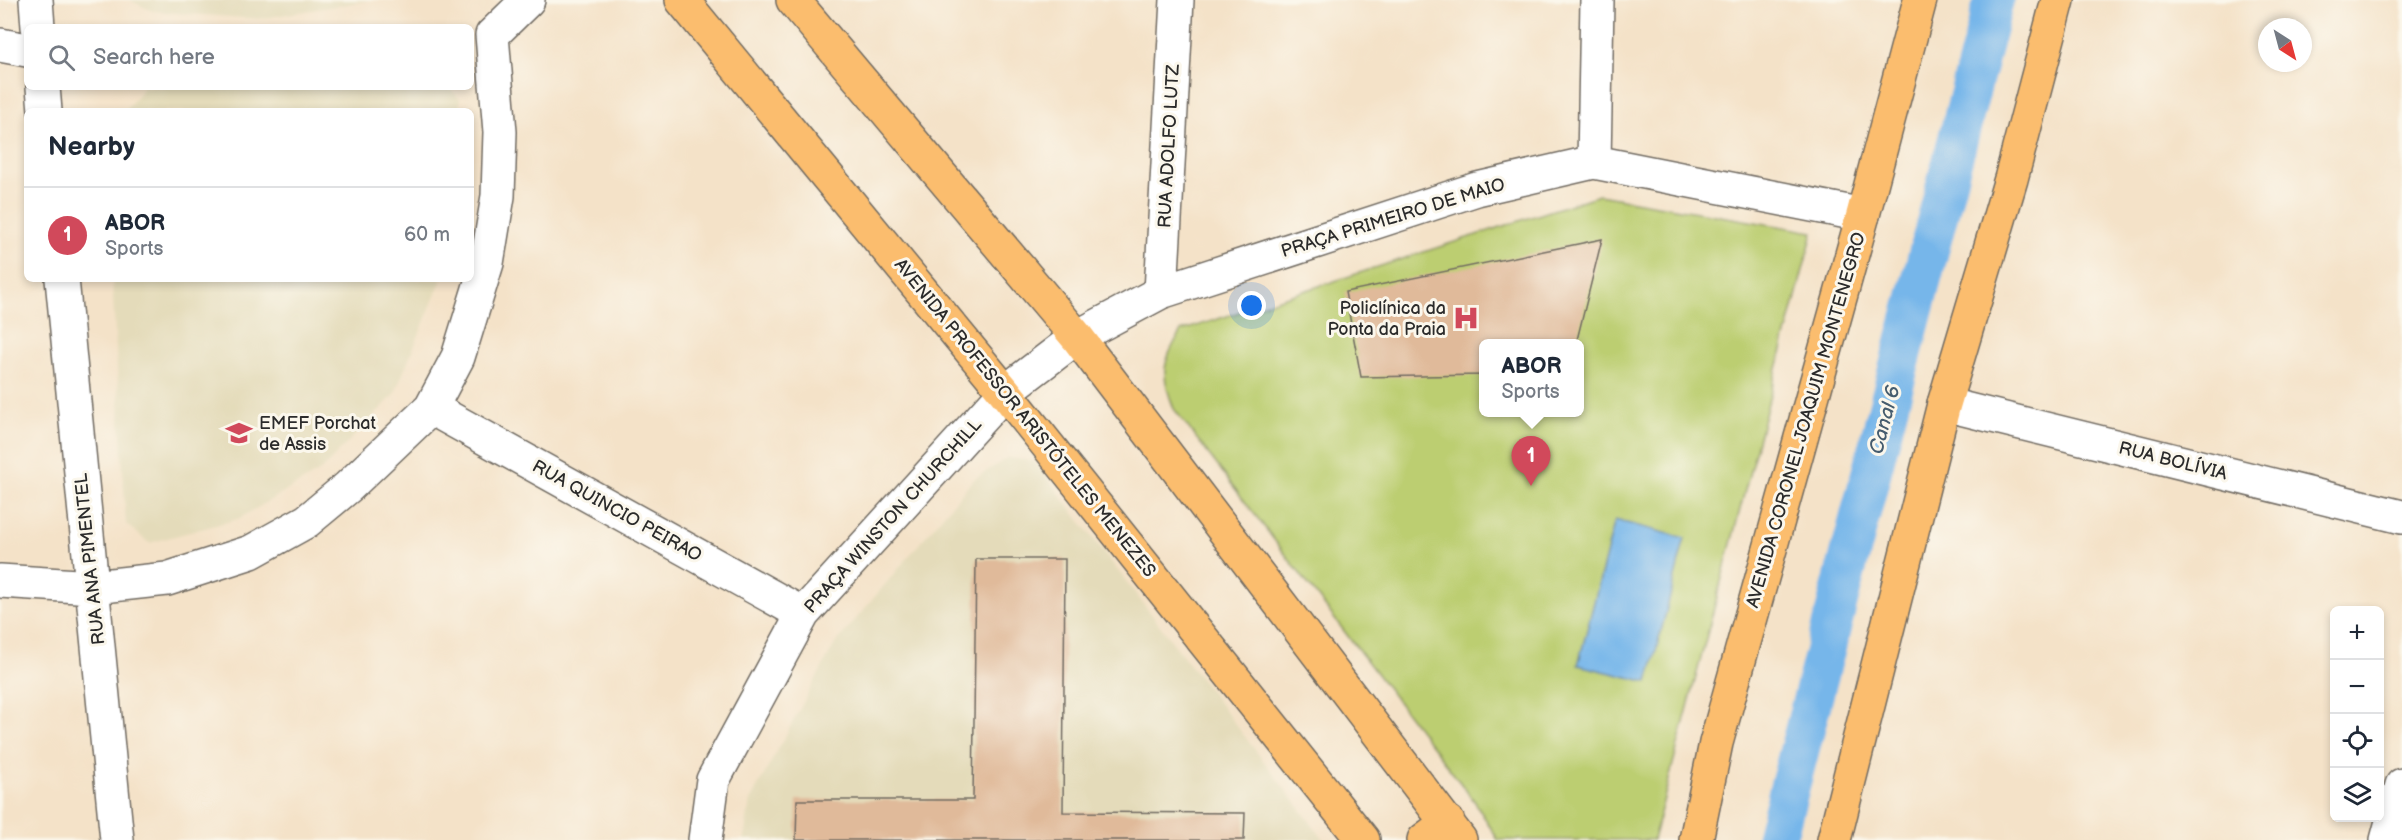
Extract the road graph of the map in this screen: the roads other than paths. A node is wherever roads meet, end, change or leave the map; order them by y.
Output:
1 (36, 0) edge
2 (528, 0) edge
3 (682, 0) edge
4 (793, 0) edge
5 (1177, 0) edge
6 (1596, 0) edge
7 (1920, 0) edge
8 (2058, 0) edge
9 (38, 24) edge
10 (482, 35) edge
11 (0, 45) edge
12 (24, 49) edge
13 (43, 90) edge
14 (45, 108) edge
15 (1594, 162) junction
16 (1863, 215) junction
17 (62, 282) edge
18 (1161, 292) junction
19 (1077, 337) junction
20 (1005, 392) junction
21 (1944, 404) junction
22 (431, 408) junction
23 (2402, 517) edge
24 (0, 581) edge
25 (93, 587) junction
26 (803, 614) junction
27 (2402, 785) edge
28 (1444, 834) edge
29 (117, 840) edge
30 (705, 840) edge
31 (1364, 840) edge
32 (1696, 840) edge
33 (1834, 840) edge
34 (2387, 840) edge

1 - 9 street
2 - 10 street
3 - 20 main road, AVENIDA PROFESSOR ARISTÓTELES MENEZES
4 - 19 main road
5 - 18 street, RUA ADOLFO LUTZ
6 - 15 street
7 - 16 main road, AVENIDA CORONEL JOAQUIM MONTENEGRO
8 - 21 main road
10 - 22 street
11 - 12 street
13 - 14 street
15 - 16 street, PRAÇA PRIMEIRO DE MAIO
15 - 18 street, PRAÇA PRIMEIRO DE MAIO
16 - 32 main road, AVENIDA CORONEL JOAQUIM MONTENEGRO
17 - 25 street, RUA ANA PIMENTEL
18 - 19 street, PRAÇA PRIMEIRO DE MAIO
19 - 20 street, PRAÇA WINSTON CHURCHILL
19 - 28 main road
20 - 26 street, PRAÇA WINSTON CHURCHILL
20 - 31 main road, AVENIDA PROFESSOR ARISTÓTELES MENEZES
21 - 23 street, RUA BOLÍVIA
21 - 33 main road
22 - 25 street
22 - 26 street, RUA QUINCIO PEIRAO
24 - 25 street
25 - 29 street, RUA ANA PIMENTEL
26 - 30 street, PRAÇA WINSTON CHURCHILL
27 - 34 street

